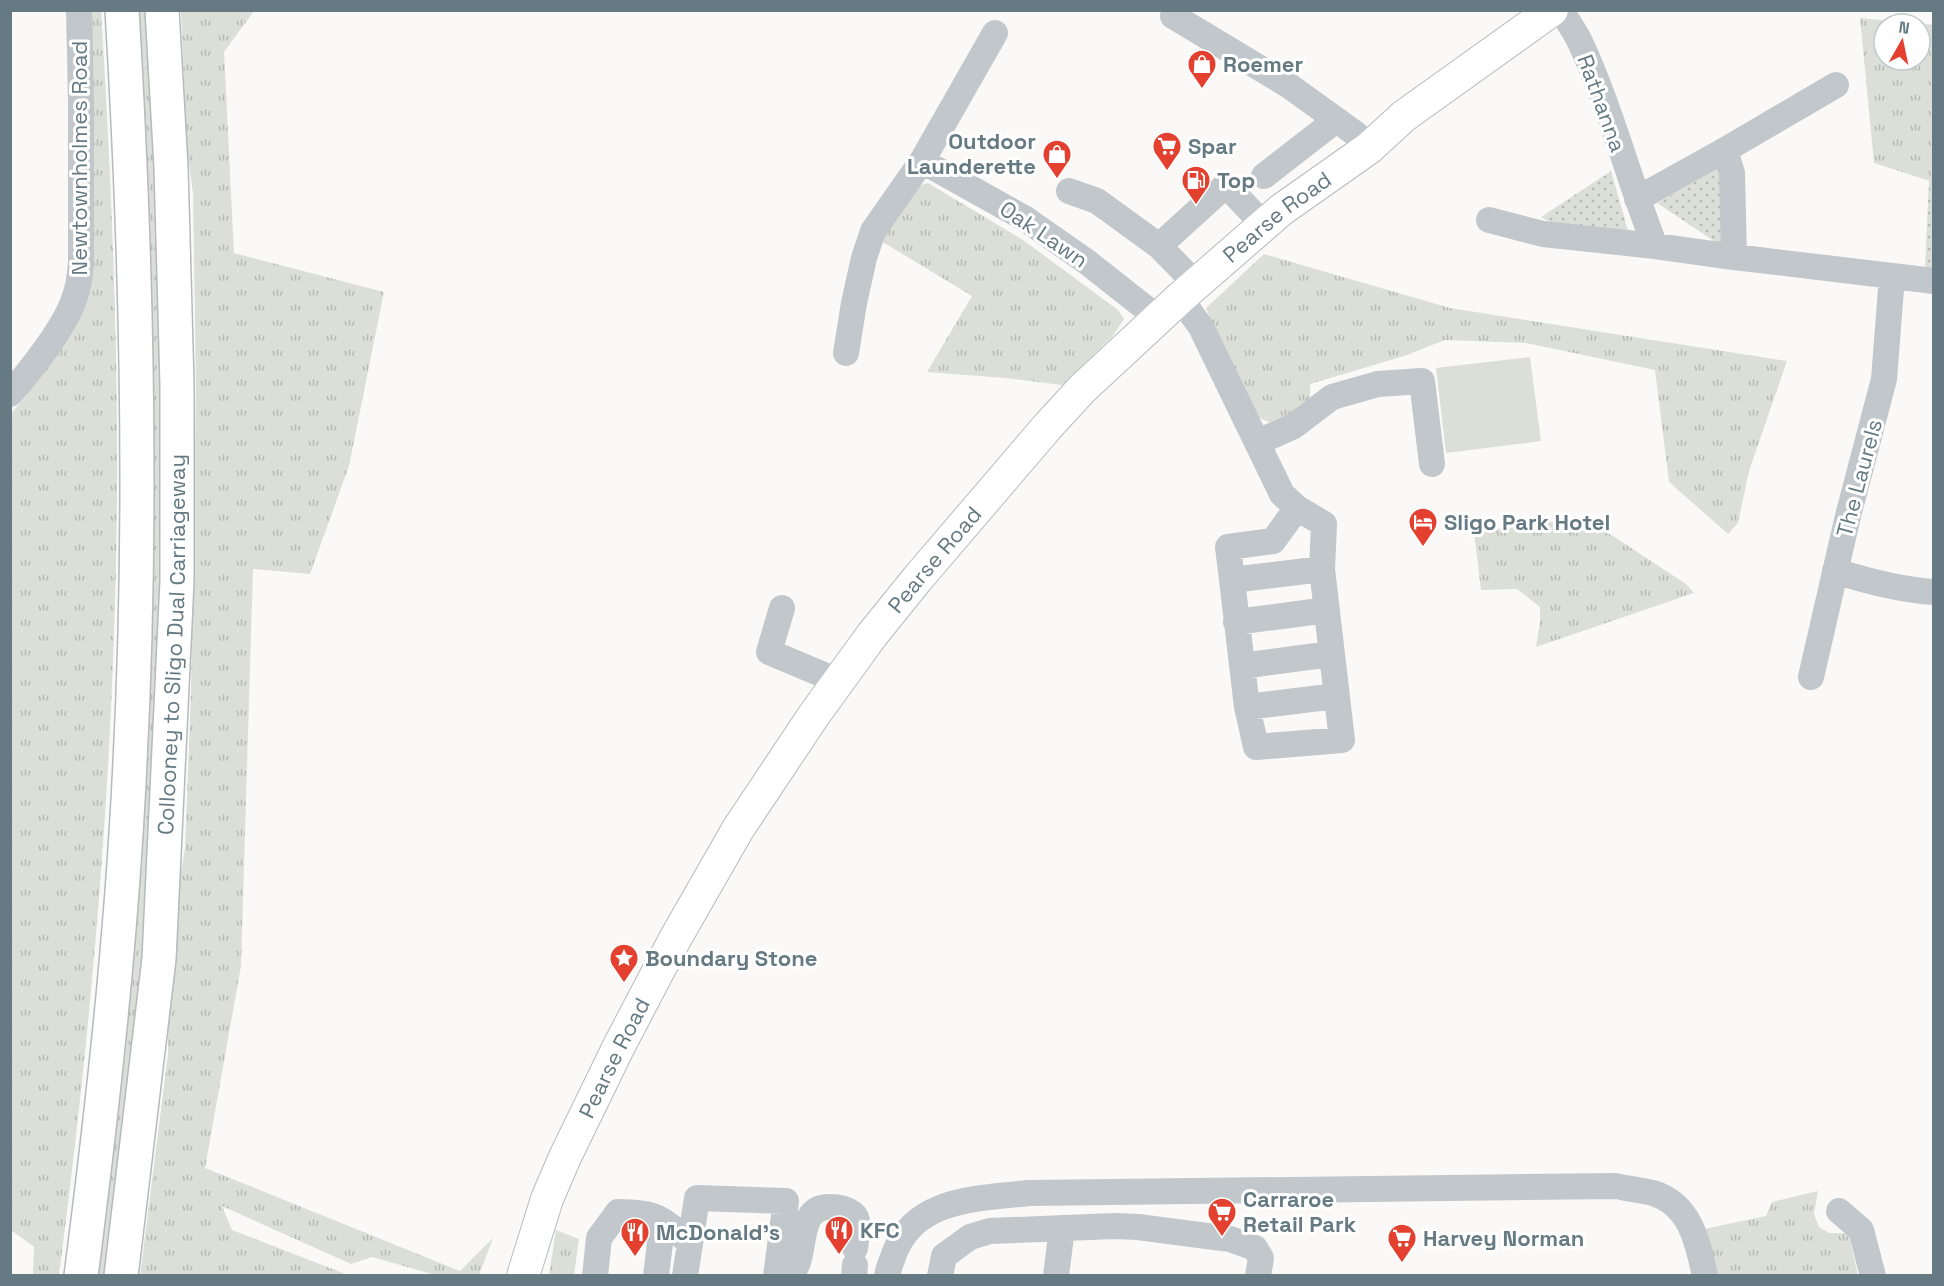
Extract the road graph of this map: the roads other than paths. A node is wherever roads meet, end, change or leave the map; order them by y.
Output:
1 (79, 10) edge
2 (122, 10) edge
3 (162, 10) edge
4 (1552, 10) edge
5 (1561, 10) edge
6 (1173, 16) dead end
7 (995, 33) dead end
8 (1836, 85) dead end
9 (1336, 120) junction
10 (1369, 148) junction
11 (1725, 150) junction
12 (922, 161) junction
13 (1264, 176) dead end
14 (1069, 191) dead end
15 (1637, 200) junction
16 (1489, 220) dead end
17 (1263, 225) junction
18 (1159, 246) junction
19 (1655, 246) junction
20 (1734, 257) junction
21 (1892, 276) junction
22 (1934, 281) edge
23 (1178, 300) junction
24 (846, 353) dead end
25 (10, 394) edge
26 (1258, 442) junction
27 (1432, 464) dead end
28 (1297, 508) junction
29 (1322, 569) junction
30 (1835, 572) junction
31 (1232, 580) junction
32 (1934, 592) edge
33 (782, 608) dead end
34 (1327, 610) junction
35 (1236, 622) junction
36 (1331, 654) junction
37 (1242, 666) junction
38 (1811, 677) dead end
39 (838, 681) junction
40 (1336, 696) junction
41 (1247, 707) junction
42 (1839, 1211) dead end
43 (1062, 1228) junction
44 (604, 1230) junction
45 (690, 1244) junction
46 (855, 1263) edge
47 (1260, 1267) edge
48 (81, 1275) edge
49 (121, 1275) edge
50 (523, 1275) edge
51 (595, 1275) edge
52 (656, 1275) edge
53 (685, 1275) edge
54 (776, 1275) edge
55 (787, 1275) edge
56 (887, 1275) edge
57 (940, 1275) edge
58 (1056, 1275) edge
59 (1705, 1275) edge
60 (1873, 1275) edge

1 - 25 street, Newtownholmes Road
2 - 48 highway, Collooney to Sligo Dual Carriageway
3 - 49 highway, Collooney to Sligo Dual Carriageway
4 - 10 main road, Pearse Road
5 - 15 street, Rathanna
6 - 9 street
7 - 12 street
8 - 11 street
9 - 10 street
9 - 13 street
10 - 17 main road, Pearse Road
11 - 15 street
11 - 20 street
12 - 23 street, Oak Lawn
12 - 24 street
14 - 18 street
15 - 19 street, Rathanna
16 - 19 street
17 - 18 street
17 - 23 main road, Pearse Road
18 - 23 street
19 - 20 street
20 - 21 street
21 - 22 street
21 - 30 street, The Laurels
23 - 26 street
23 - 39 main road, Pearse Road
26 - 27 street
26 - 28 street
28 - 29 street
28 - 31 street
29 - 31 street
29 - 34 street
30 - 32 street
30 - 38 street, The Laurels
31 - 35 street
33 - 39 street
34 - 35 street
34 - 36 street
35 - 37 street
36 - 37 street
36 - 40 street
37 - 41 street
39 - 50 main road, Pearse Road
40 - 41 street
40 - 41 street
42 - 60 street
43 - 47 street
43 - 57 street
43 - 58 street
44 - 45 street
44 - 51 street
44 - 52 street
45 - 53 street
45 - 54 street
46 - 55 street
56 - 59 street

